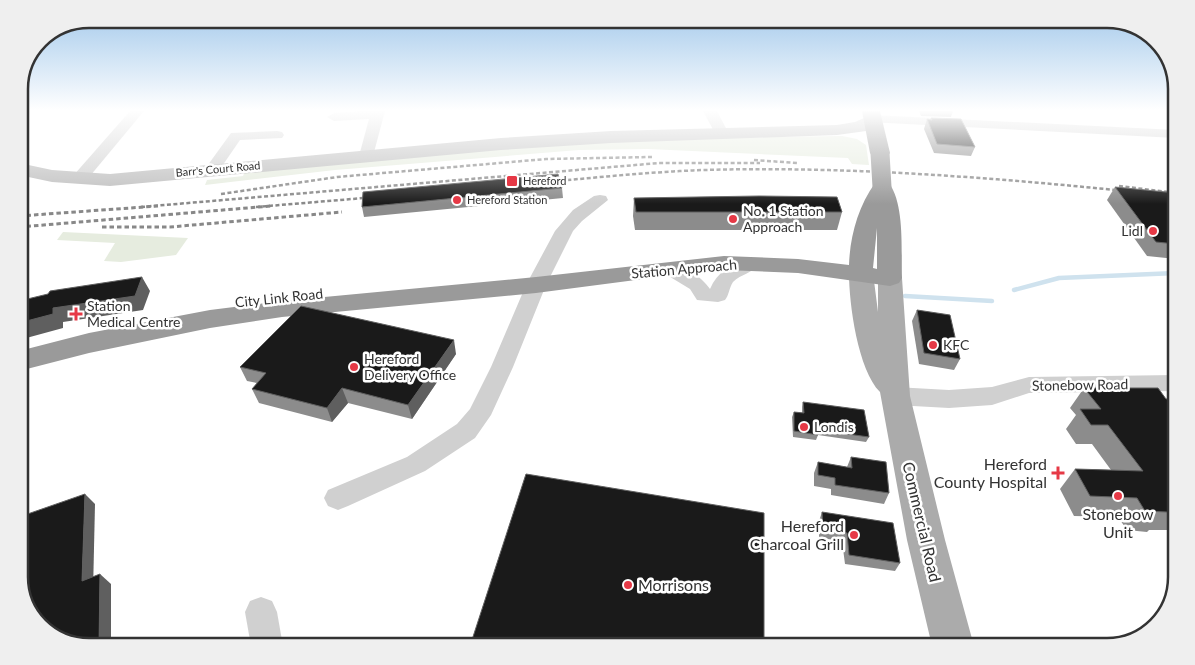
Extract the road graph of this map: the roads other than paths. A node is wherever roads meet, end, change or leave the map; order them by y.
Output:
1 (111, 142) edge
2 (232, 142) edge
3 (370, 142) edge
4 (537, 142) edge
5 (876, 142) edge
6 (366, 156) junction
7 (213, 170) junction
8 (28, 171) edge
9 (79, 179) junction
10 (882, 187) junction
11 (600, 200) dead end
12 (750, 264) junction
13 (861, 265) junction
14 (669, 268) junction
15 (890, 269) junction
16 (540, 280) junction
17 (28, 347) edge
18 (28, 359) edge
19 (1168, 383) edge
20 (895, 396) junction
21 (338, 498) dead end
22 (261, 612) dead end
23 (266, 638) edge
24 (951, 638) edge

1 - 9 street
2 - 7 street
3 - 6 street
4 - 6 street, Barr's Court Road
5 - 10 highway, Commercial Road, bridge
6 - 7 street, Barr's Court Road
7 - 9 street, Barr's Court Road
8 - 9 street, Barr's Court Road
10 - 13 highway, Commercial Road
10 - 15 highway, Commercial Road
11 - 16 street
12 - 13 highway, Station Approach
12 - 14 highway, Station Approach
12 - 14 street
13 - 15 highway
13 - 16 highway, Station Approach
13 - 20 main road, Commercial Road
14 - 16 highway, Station Approach
15 - 20 main road, Commercial Road
16 - 17 highway, City Link Road
16 - 18 highway, City Link Road
16 - 21 street
19 - 20 street, Stonebow Road
20 - 24 main road, Commercial Road
22 - 23 street

